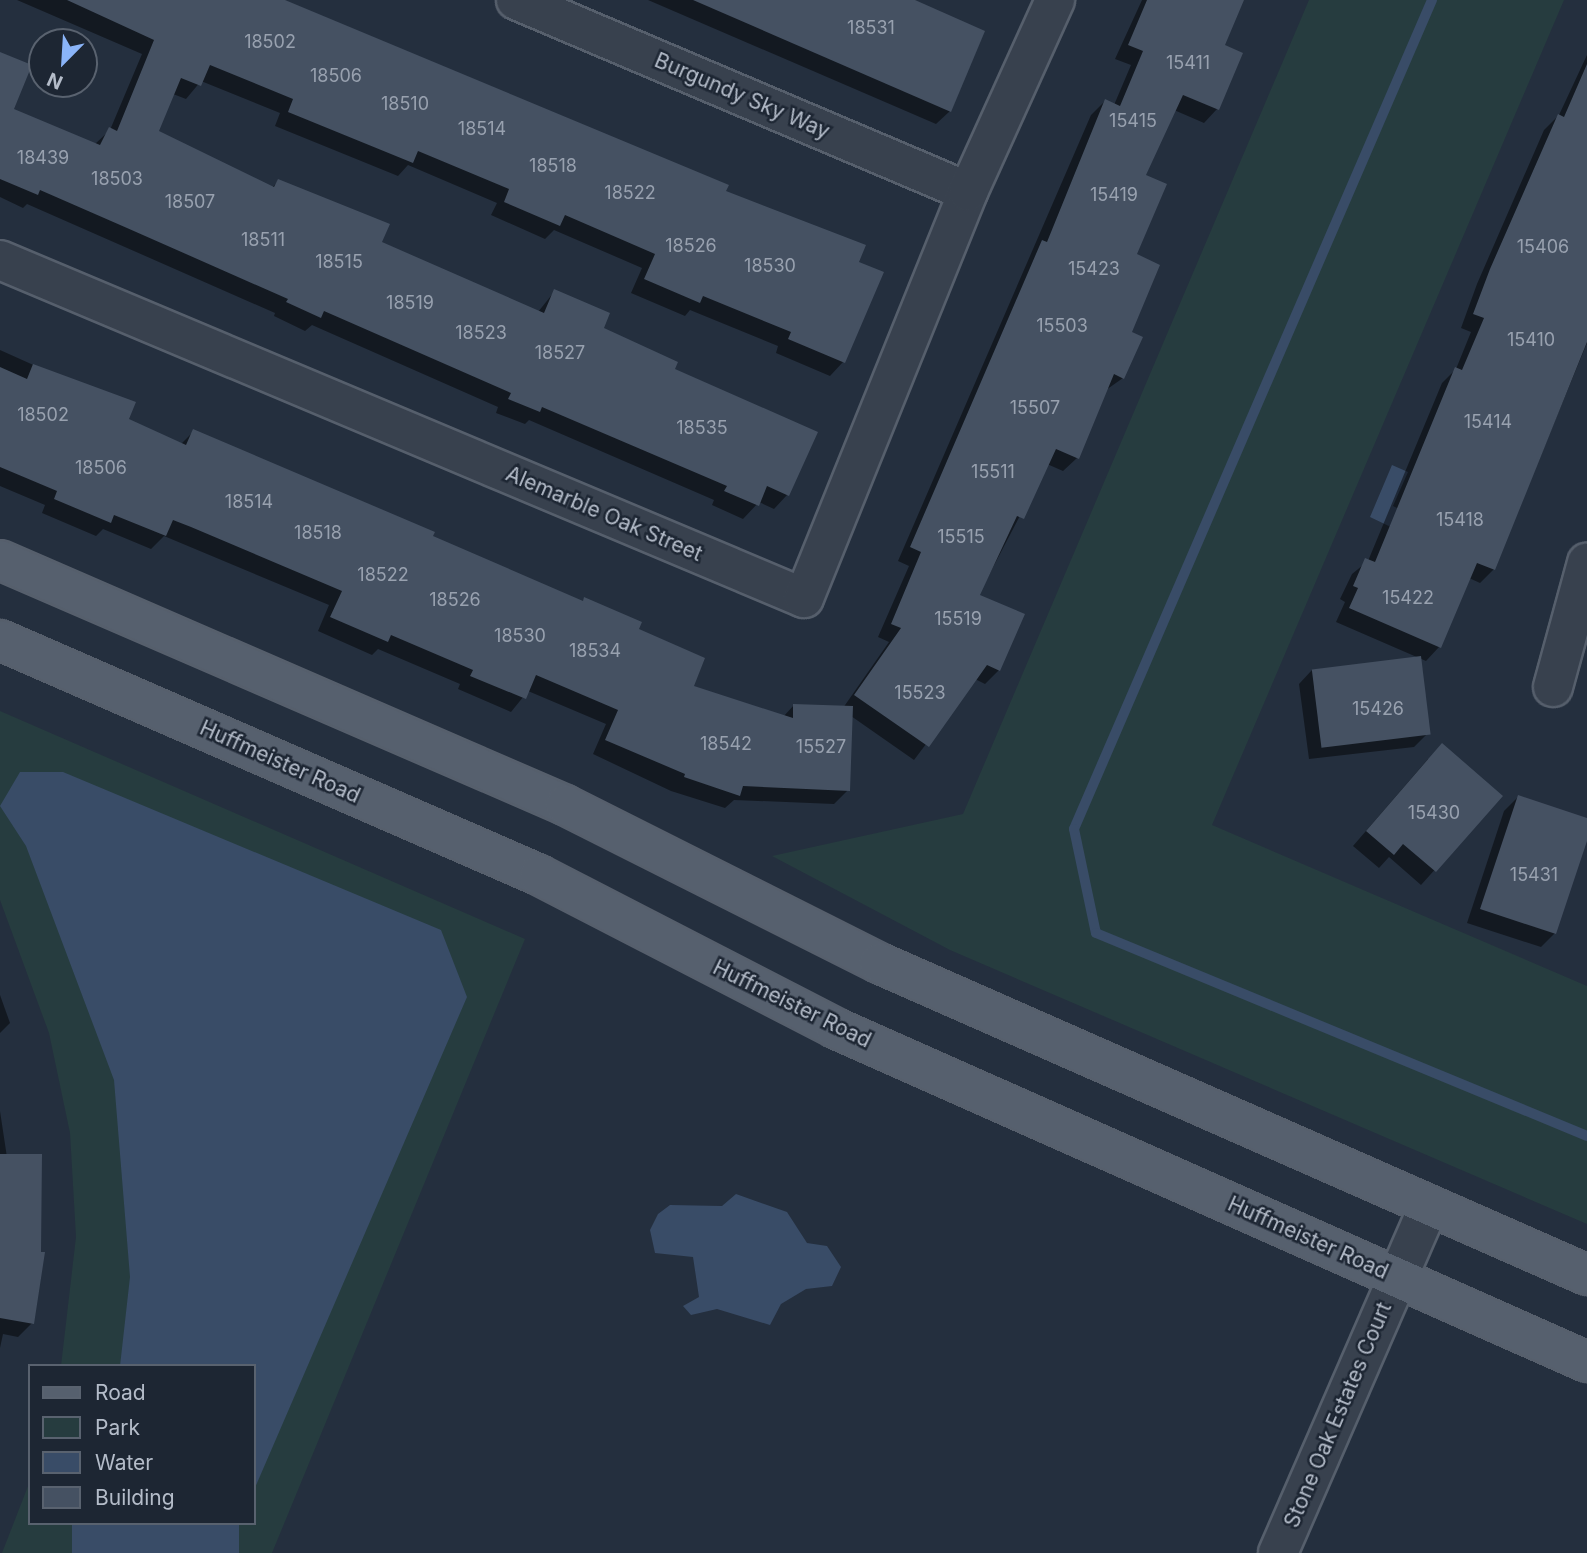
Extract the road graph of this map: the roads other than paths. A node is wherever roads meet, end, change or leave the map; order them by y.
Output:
1 (516, 0) edge
2 (1055, 0) edge
3 (968, 192) junction
4 (0, 260) edge
5 (0, 560) edge
6 (1587, 563) edge
7 (0, 640) edge
8 (1553, 687) dead end
9 (1429, 1206) junction
10 (1587, 1275) edge
11 (1398, 1278) junction
12 (1587, 1362) edge
13 (1278, 1553) edge

1 - 3 street, Burgundy Sky Way
2 - 3 street
3 - 4 street, Alemarble Oak Street
5 - 9 main road
6 - 8 street
7 - 11 main road, Huffmeister Road
9 - 10 main road
9 - 11 street, Stone Oak Estates Court
11 - 12 main road, Huffmeister Road
11 - 13 street, Stone Oak Estates Court

